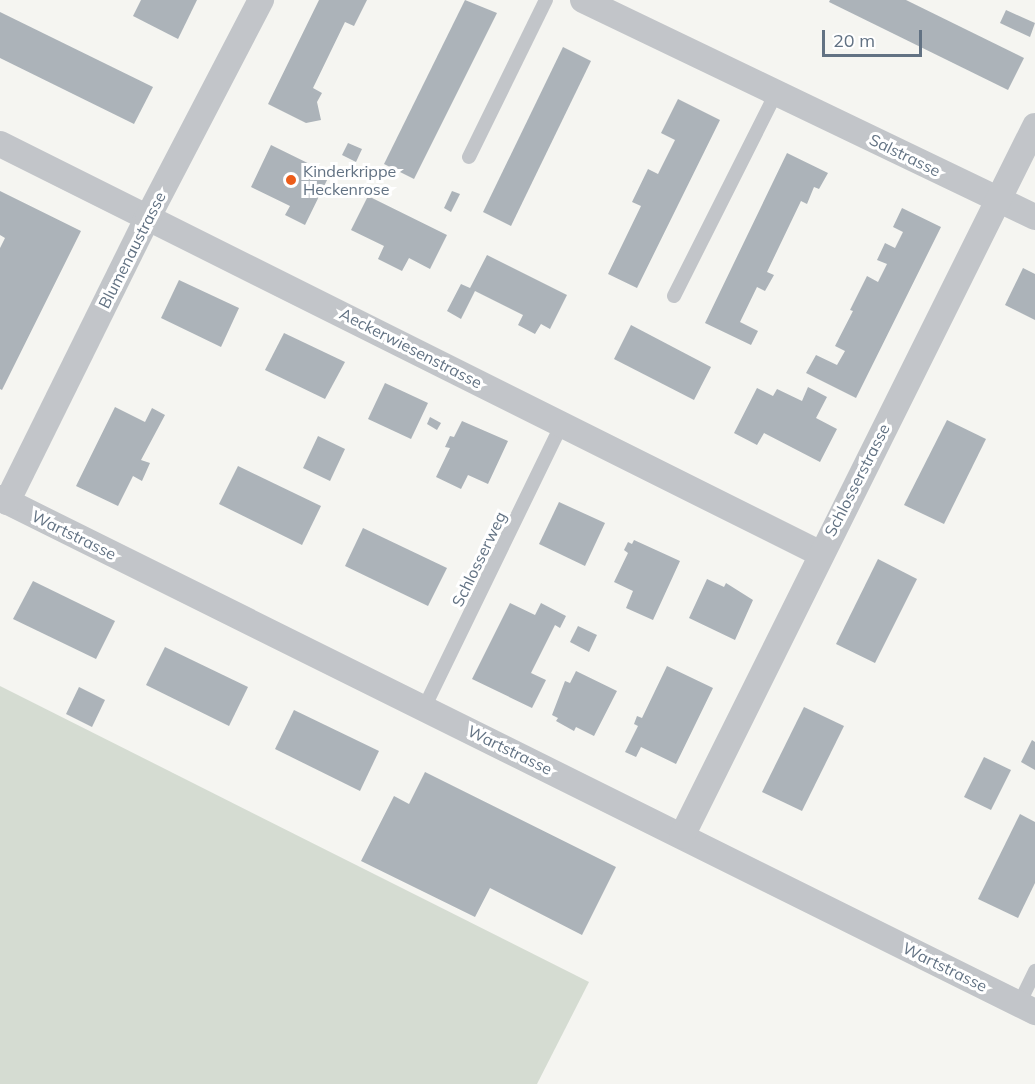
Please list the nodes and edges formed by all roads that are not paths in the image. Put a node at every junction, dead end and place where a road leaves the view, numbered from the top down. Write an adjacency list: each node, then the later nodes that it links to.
1 (261, 0): 9 (street, Blumenaustrasse)
2 (546, 0): 7 (lane)
3 (583, 0): 4 (street, Salstrasse)
4 (776, 93): 8 (street, Salstrasse); 11 (lane)
5 (1035, 126): 8 (street, Schlosserstrasse)
6 (0, 144): 9 (street, Aeckerwiesenstrasse)
7 (469, 157)
8 (998, 200): 10 (street, Salstrasse); 14 (street, Schlosserstrasse)
9 (148, 217): 12 (street, Aeckerwiesenstrasse); 13 (street, Blumenaustrasse)
10 (1035, 217)
11 (674, 296)
12 (562, 424): 14 (street, Aeckerwiesenstrasse); 15 (lane, Schlosserweg)
13 (4, 500): 15 (street, Wartstrasse)
14 (820, 554): 16 (street, Schlosserstrasse)
15 (424, 708): 16 (street, Wartstrasse)
16 (682, 836): 18 (street, Wartstrasse)
17 (1035, 971): 18 (lane, Wartstrasse)
18 (1027, 1008)

